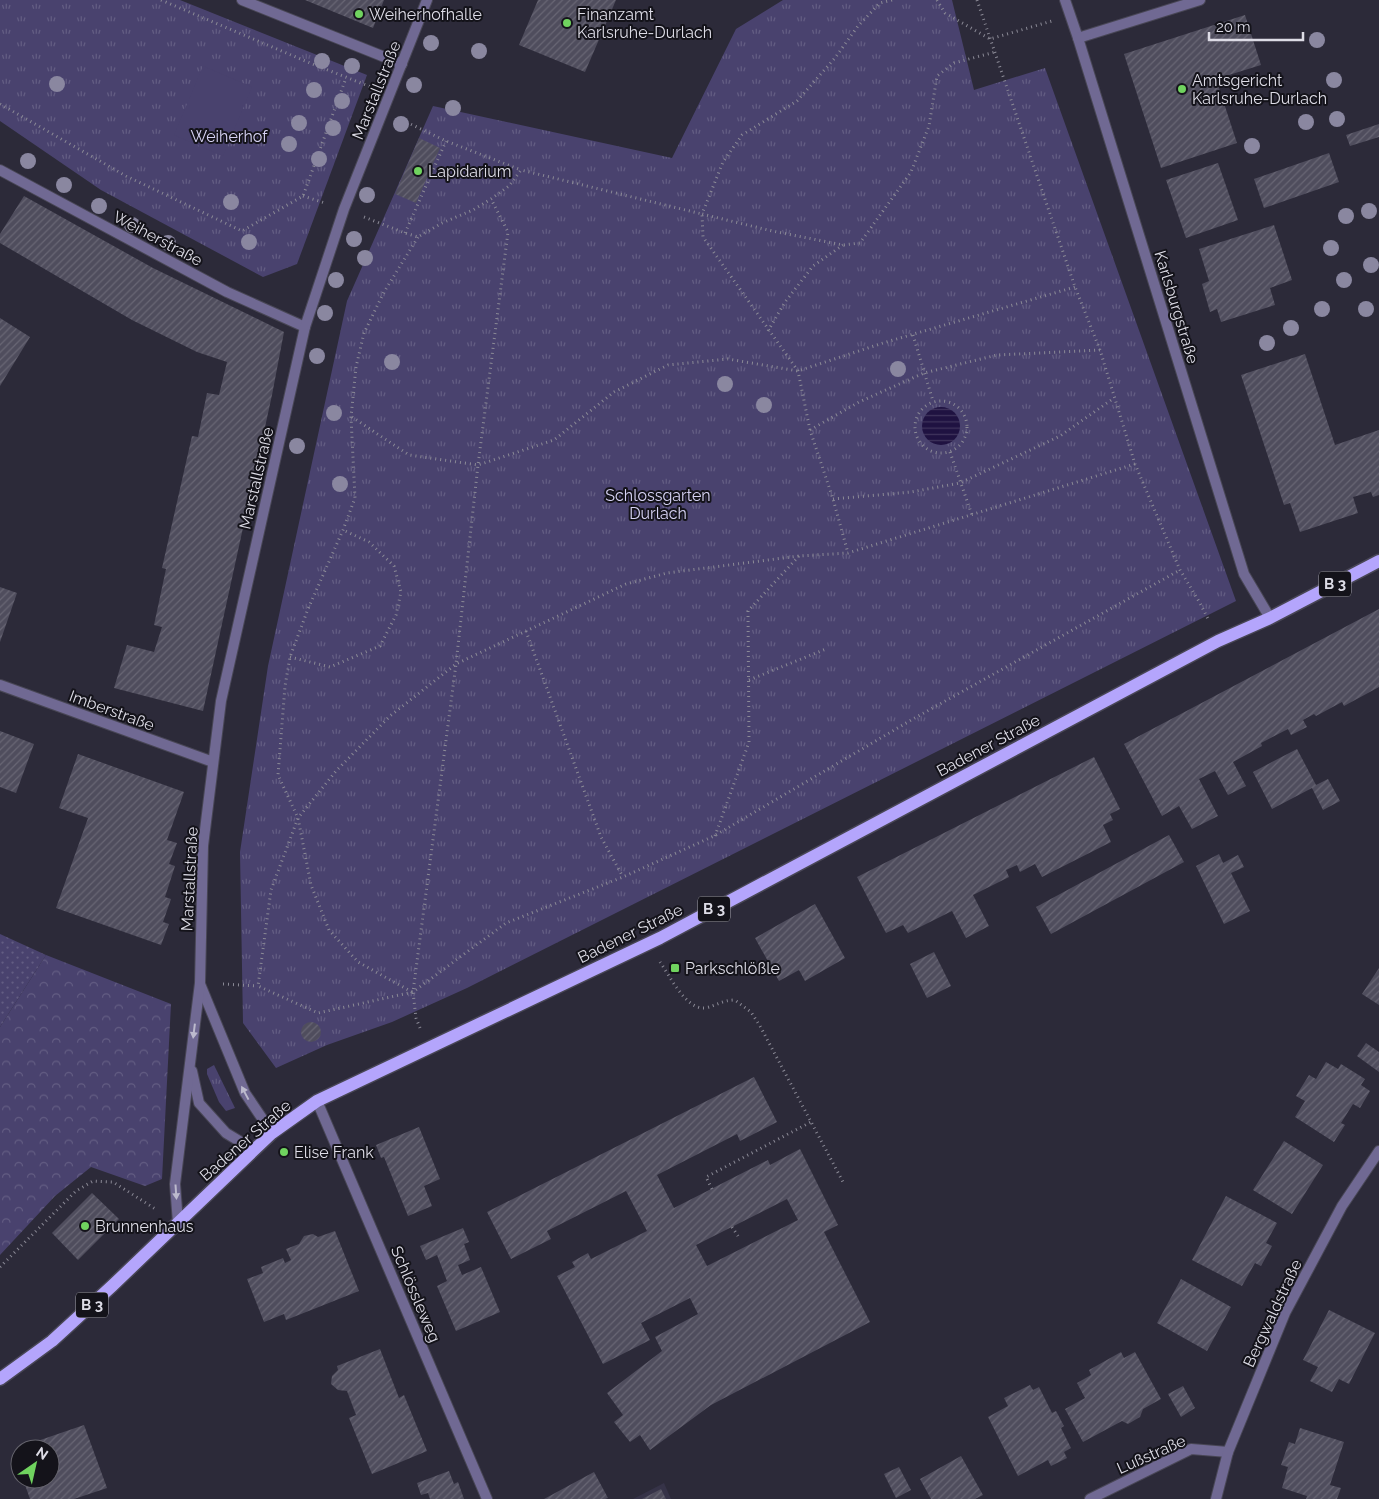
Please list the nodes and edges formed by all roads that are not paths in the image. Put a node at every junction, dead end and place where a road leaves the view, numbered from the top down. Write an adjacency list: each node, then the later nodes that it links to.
1 (242, 0): 6 (street)
2 (428, 0): 6 (street, Marstallstraße)
3 (1065, 0): 5 (street, Karlsburgstraße)
4 (1200, 0): 5 (street)
5 (1078, 38): 10 (street, Karlsburgstraße)
6 (402, 64): 8 (street, Marstallstraße)
7 (1, 173): 8 (street, Weiherstraße)
8 (305, 328): 12 (street, Marstallstraße)
9 (1379, 561): 10 (main road, Badener Straße / B 3)
10 (1270, 618): 15 (main road, Badener Straße / B 3)
11 (0, 686): 12 (street, Imberstraße)
12 (213, 762): 13 (street, Marstallstraße)
13 (200, 983): 14 (street, Marstallstraße, one-way to 14); 16 (street, Marstallstraße, one-way to 13)
14 (190, 1063): 17 (street, Marstallstraße); 19 (street, Marstallstraße, one-way to 19)
15 (317, 1101): 16 (main road, Badener Straße / B 3); 22 (street, Schlössleweg)
16 (272, 1133): 17 (main road, Badener Straße / B 3)
17 (254, 1150): 19 (main road, Badener Straße / B 3)
18 (1379, 1150): 21 (street, Bergwaldstraße)
19 (178, 1223): 20 (main road, Badener Straße / B 3)
20 (0, 1379)
21 (1228, 1452): 23 (street, Lußstraße); 24 (street, Bergwaldstraße)
22 (487, 1499)
23 (1090, 1499)
24 (1216, 1499)

